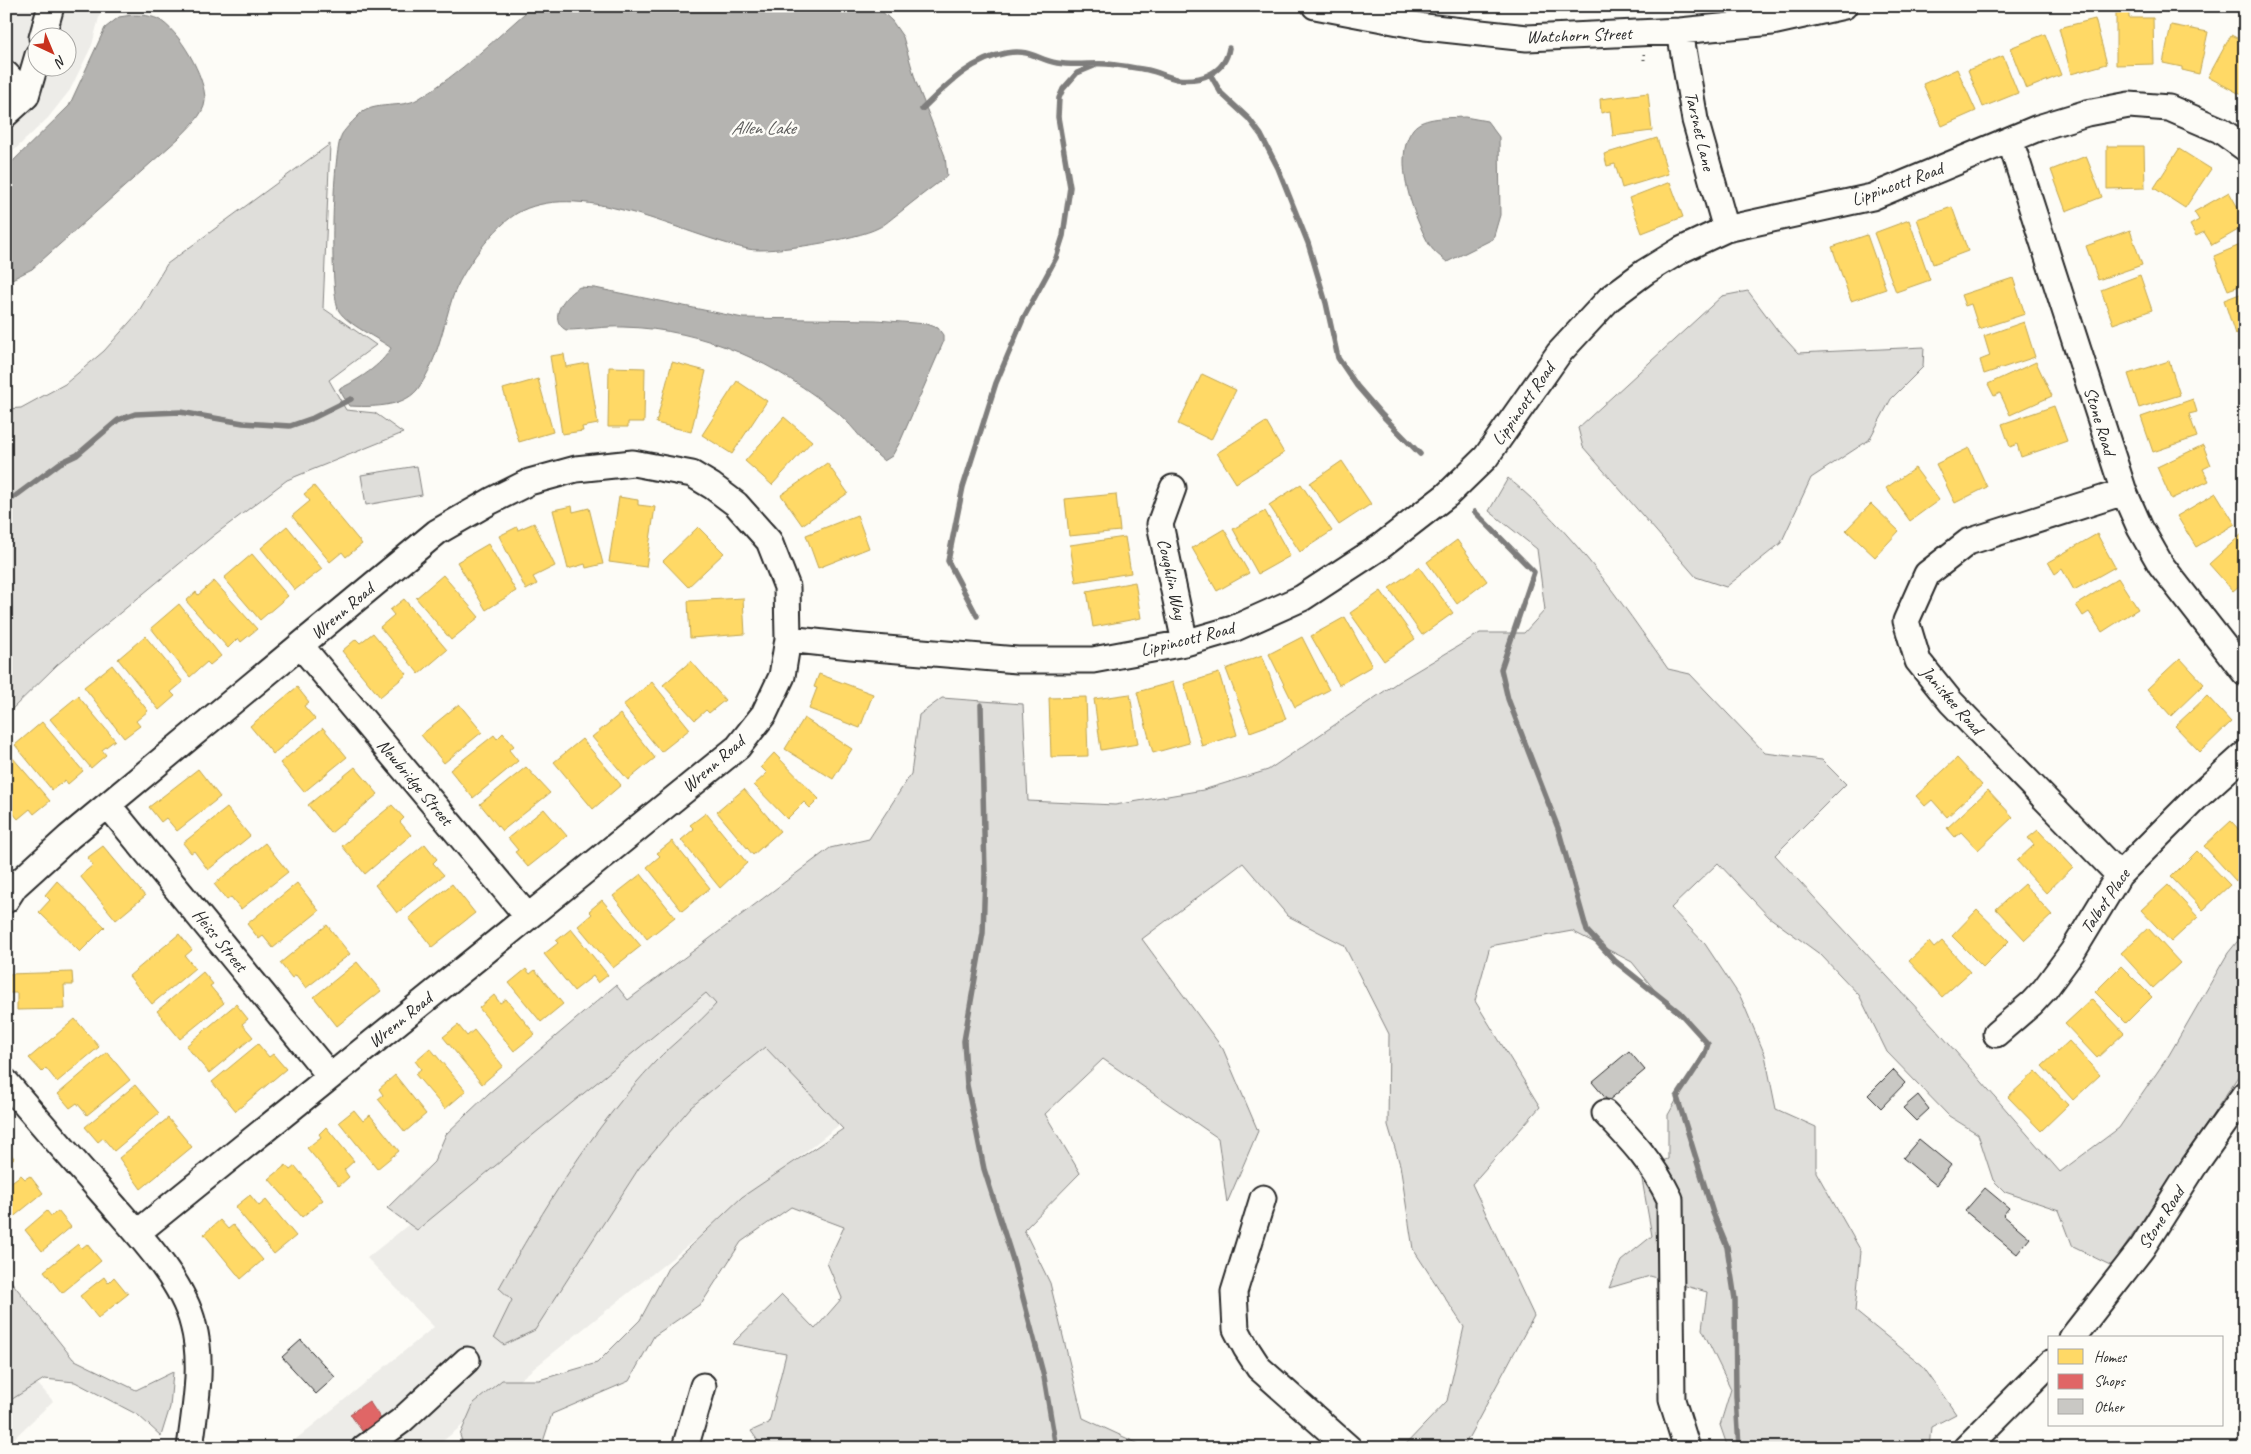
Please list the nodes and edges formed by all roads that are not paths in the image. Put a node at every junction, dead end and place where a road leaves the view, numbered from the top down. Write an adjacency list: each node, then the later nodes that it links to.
1 (51, 6): 4 (street)
2 (1315, 6): 5 (street, Watchorn Street)
3 (1844, 6): 5 (street, Watchorn Street)
4 (45, 28)
5 (1680, 31): 12 (street, Tarsnet Lane)
6 (6, 74): 8 (street)
7 (31, 78): 8 (street)
8 (26, 96): 9 (street)
9 (6, 114)
10 (2010, 140): 11 (street, Lippincott Road); 12 (street, Lippincott Road); 14 (street, Stone Road)
11 (2245, 148)
12 (1726, 229): 16 (street, Lippincott Road)
13 (1173, 488): 16 (street, Coughlin Way)
14 (2124, 492): 18 (street, Stone Road); 21 (street, Janiskee Road)
15 (788, 638): 16 (street, Lippincott Road); 17 (street, Wrenn Road); 23 (street, Wrenn Road)
16 (1185, 643)
17 (301, 646): 20 (street, Wrenn Road); 23 (street, Newbridge Street)
18 (2245, 674)
19 (2245, 754): 21 (street, Talbot Place)
20 (108, 805): 22 (street, Wrenn Road); 25 (street, Heiss Street)
21 (2119, 875): 24 (street, Talbot Place)
22 (6, 900)
23 (528, 918): 25 (street, Wrenn Road)
24 (1996, 1034)
25 (330, 1076): 30 (street, Wrenn Road)
26 (6, 1082): 30 (street)
27 (2245, 1094): 31 (street, Stone Road)
28 (1604, 1113): 39 (street)
29 (1263, 1198): 38 (street)
30 (137, 1233): 36 (street)
31 (2074, 1336)
32 (467, 1360): 35 (street)
33 (2048, 1365): 40 (street)
34 (703, 1386): 37 (street)
35 (379, 1444)
36 (190, 1448)
37 (685, 1448)
38 (1349, 1448)
39 (1686, 1448)
40 (1966, 1448)

